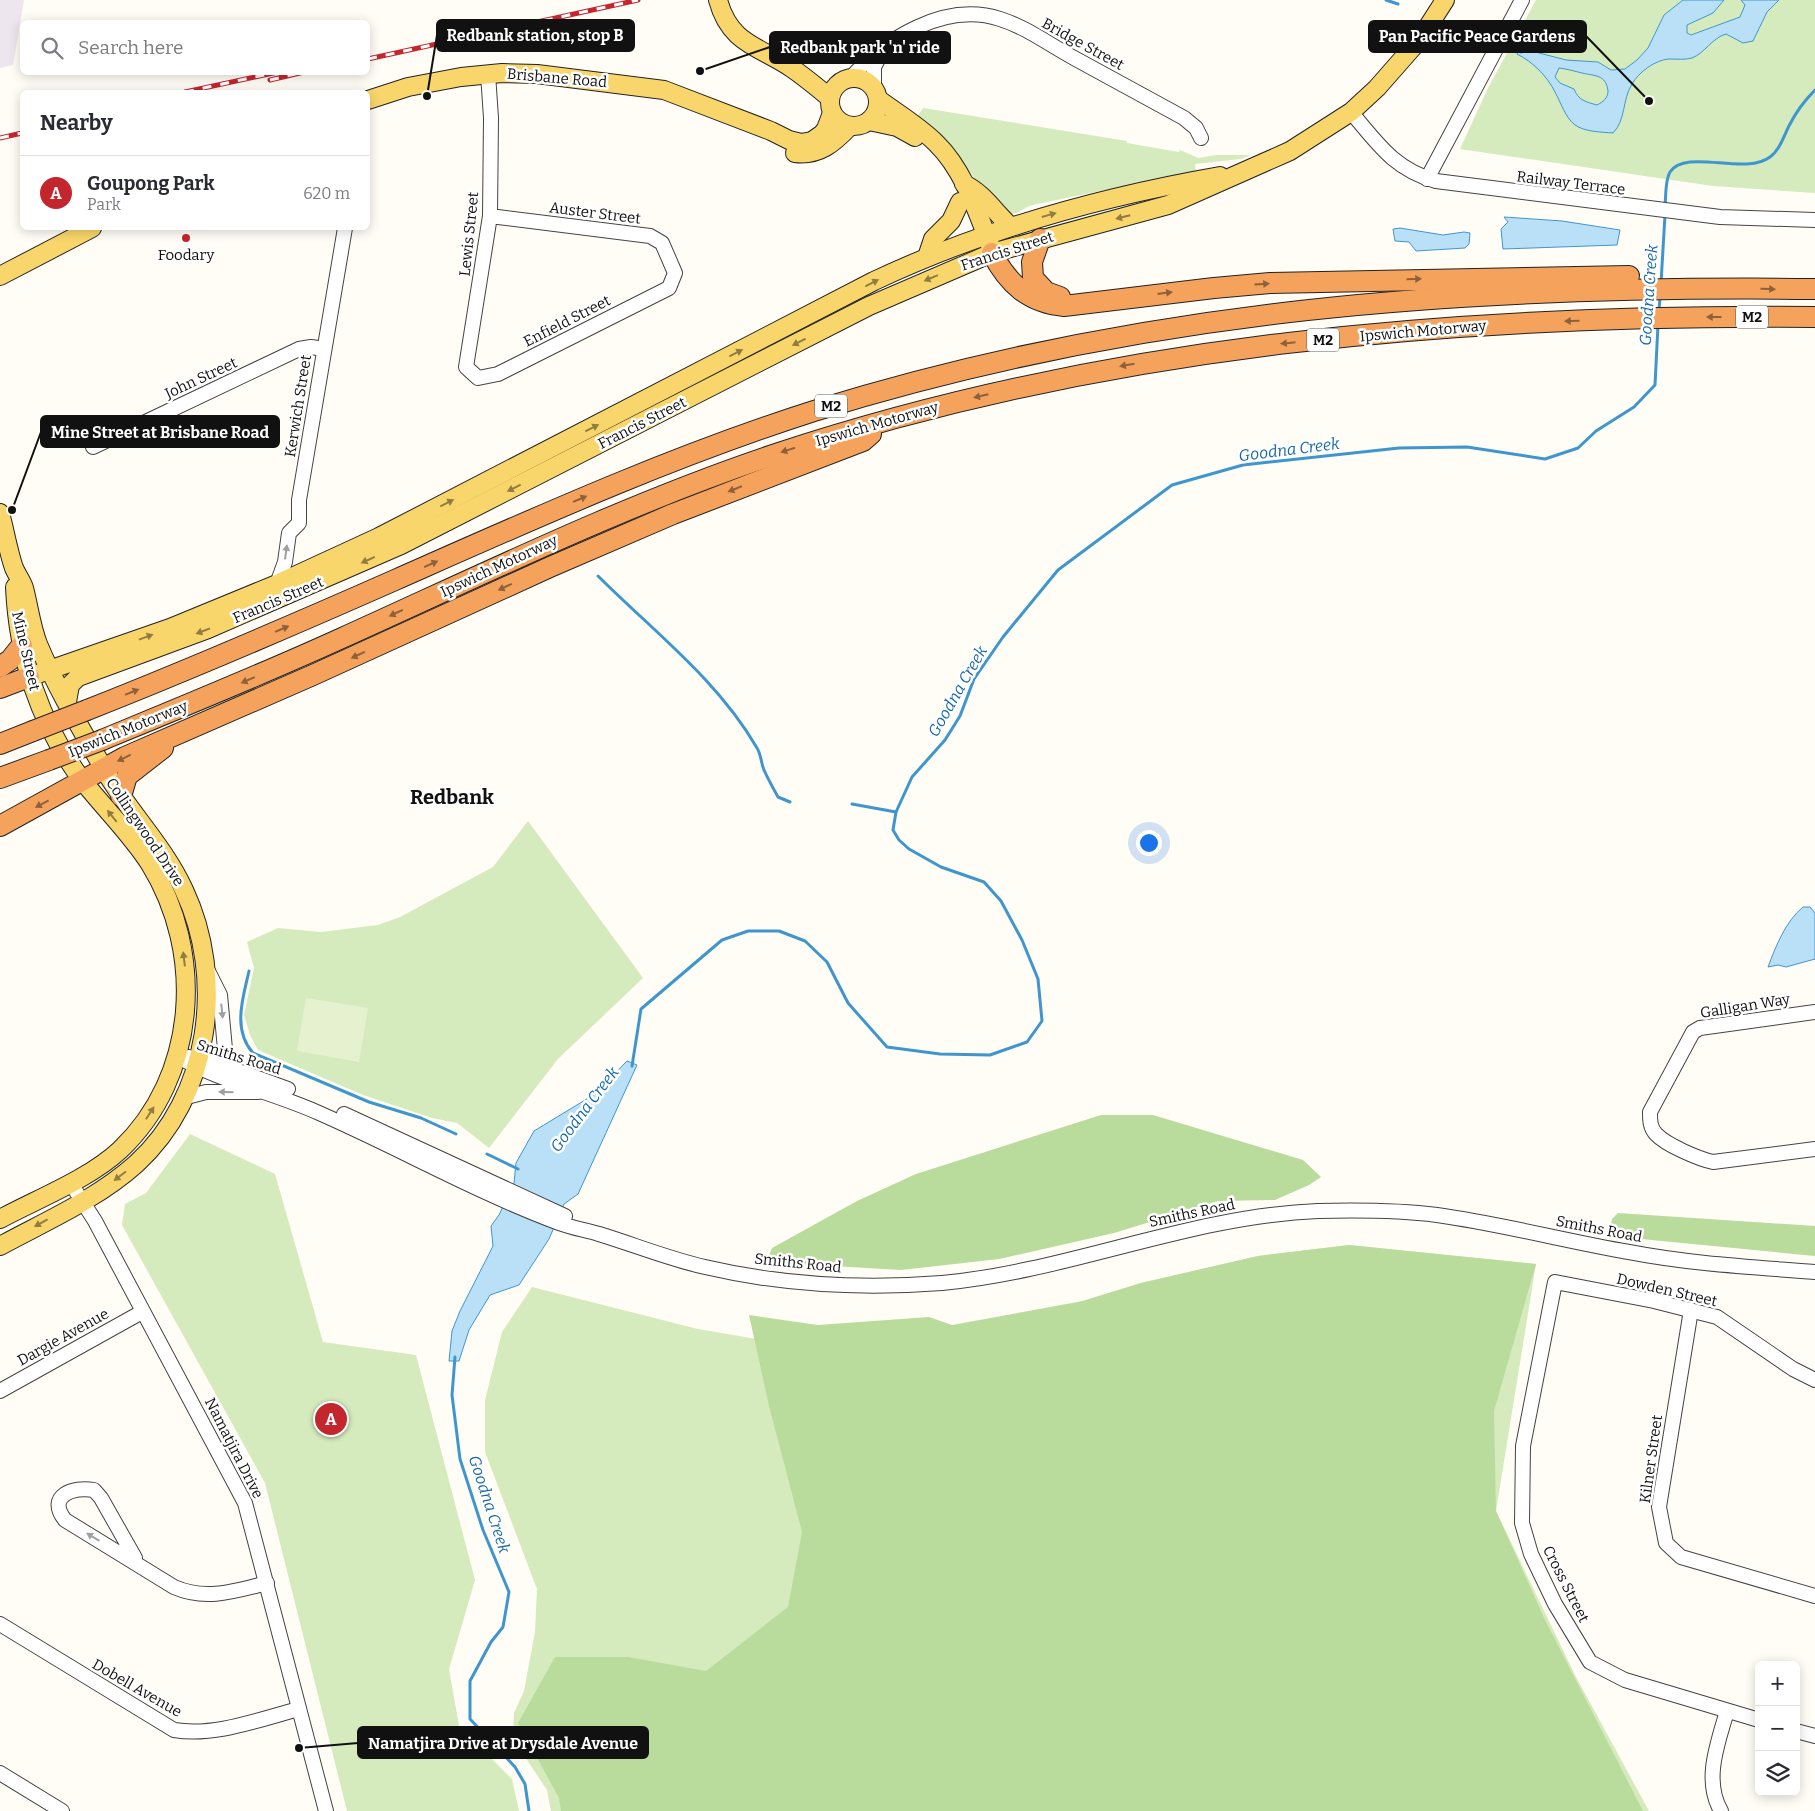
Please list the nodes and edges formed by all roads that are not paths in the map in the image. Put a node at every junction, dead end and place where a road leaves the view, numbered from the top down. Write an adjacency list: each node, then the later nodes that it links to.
1 (1445, 0): 11 (main road, Francis Street)
2 (1522, 0): 17 (street)
3 (718, 1): 5 (main road)
4 (883, 50): 7 (street, Bridge Street); 8 (street); 15 (street, Bridge Street)
5 (793, 69): 7 (main road); 10 (main road)
6 (488, 74): 9 (main road, Brisbane Road); 12 (main road, Brisbane Road); 20 (street, Lewis Street)
7 (846, 80): 8 (main road); 10 (main road)
8 (876, 94): 13 (main road); 18 (main road)
9 (370, 99)
10 (831, 105): 12 (main road, Brisbane Road); 14 (main road)
11 (1351, 112): 16 (main road, Francis Street); 17 (street, Railway Terrace)
12 (744, 121): 14 (main road, Brisbane Road)
13 (869, 121): 14 (main road); 19 (main road)
14 (850, 126)
15 (1202, 138)
16 (1237, 173): 22 (main road, Francis Street, one-way to 16); 26 (main road, Francis Street, one-way to 26)
17 (1427, 179): 21 (street, Railway Terrace)
18 (963, 184): 22 (main road); 25 (main road)
19 (960, 202): 25 (main road); 29 (main road)
20 (490, 216): 31 (street, Auster Street); 38 (street, Lewis Street)
21 (1815, 220)
22 (1010, 226): 25 (main road, Francis Street)
23 (88, 230): 27 (main road)
24 (345, 230): 37 (street, Kerwich Street)
25 (981, 236): 28 (main road); 29 (main road, Francis Street)
26 (1040, 238): 28 (main road, Francis Street); 35 (highway)
27 (52, 247): 30 (main road); 32 (main road)
28 (992, 253): 35 (highway); 49 (main road, Francis Street, one-way to 49)
29 (927, 257): 43 (main road, Francis Street, one-way to 29)
30 (0, 267)
31 (675, 273): 38 (street, Enfield Street)
32 (0, 276)
33 (1625, 282): 34 (highway, Ipswich Motorway / M2, one-way to 34); 35 (highway, one-way to 33); 51 (highway, Ipswich Motorway / M2, one-way to 33, bridge)
34 (1815, 289)
35 (1117, 299)
36 (1815, 317): 39 (highway, Ipswich Motorway / M2, one-way to 39)
37 (324, 349): 40 (street, John Street); 43 (street, Kerwich Street, one-way to 37)
38 (466, 366)
39 (885, 421): 50 (highway, one-way to 50); 53 (highway, Ipswich Motorway / M2, one-way to 53, bridge)
40 (93, 448)
41 (0, 513): 42 (main road, Mine Street)
42 (14, 569): 44 (main road, Mine Street); 46 (main road, Mine Street)
43 (277, 584): 46 (main road, Francis Street, one-way to 43)
44 (22, 645): 45 (highway); 47 (main road, Mine Street)
45 (0, 667)
46 (50, 670): 47 (main road, Francis Street); 49 (main road, Mine Street)
47 (29, 677): 48 (highway); 54 (main road, Mine Street)
48 (0, 688)
49 (67, 702): 52 (main road, Mine Street)
50 (176, 734): 52 (highway, one-way to 52); 55 (highway)
51 (0, 744)
52 (104, 769): 54 (highway); 55 (main road, Collingwood Drive)
53 (0, 778)
54 (83, 781): 56 (highway, one-way to 56); 59 (main road, Collingwood Drive, one-way to 54)
55 (121, 796): 57 (main road, Collingwood Drive)
56 (0, 826)
57 (206, 966): 60 (main road, Collingwood Drive); 61 (street, one-way to 61)
58 (1815, 1012): 64 (street, Galligan Way)
59 (177, 1056): 60 (street, Smiths Road); 65 (main road, Collingwood Drive, one-way to 59)
60 (197, 1063): 61 (street, Smiths Road); 62 (street, Smiths Road); 63 (main road, Collingwood Drive)
61 (233, 1069): 66 (street, Smiths Road)
62 (269, 1092): 63 (street, one-way to 63); 66 (street, Smiths Road)
63 (184, 1098): 67 (main road, Collingwood Drive, one-way to 67)
64 (1815, 1149)
65 (70, 1182): 67 (street, Namatjira Drive); 68 (main road, Collingwood Drive)
66 (499, 1191): 70 (street, Smiths Road)
67 (83, 1201): 69 (main road, Collingwood Drive, one-way to 69); 73 (street, Namatjira Drive)
68 (0, 1219)
69 (0, 1246)
70 (1815, 1270)
71 (1554, 1282): 72 (street, Dowden Street); 81 (street, Cross Street)
72 (1691, 1310): 74 (street, Dowden Street); 78 (street, Kilner Street)
73 (142, 1312): 75 (street, Dargie Avenue); 77 (street, Namatjira Drive)
74 (1815, 1380)
75 (0, 1390)
76 (135, 1562): 76 (street, one-way to 76); 77 (street)
77 (267, 1583): 80 (street, Namatjira Drive)
78 (1815, 1596)
79 (0, 1624): 80 (street, Dobell Avenue)
80 (299, 1709): 87 (street, Namatjira Drive)
81 (1727, 1711): 82 (street, Cross Street); 88 (street)
82 (1755, 1719)
83 (1800, 1732): 84 (street)
84 (1815, 1736)
85 (0, 1773): 86 (street)
86 (62, 1811)
87 (326, 1811)
88 (1722, 1811)

